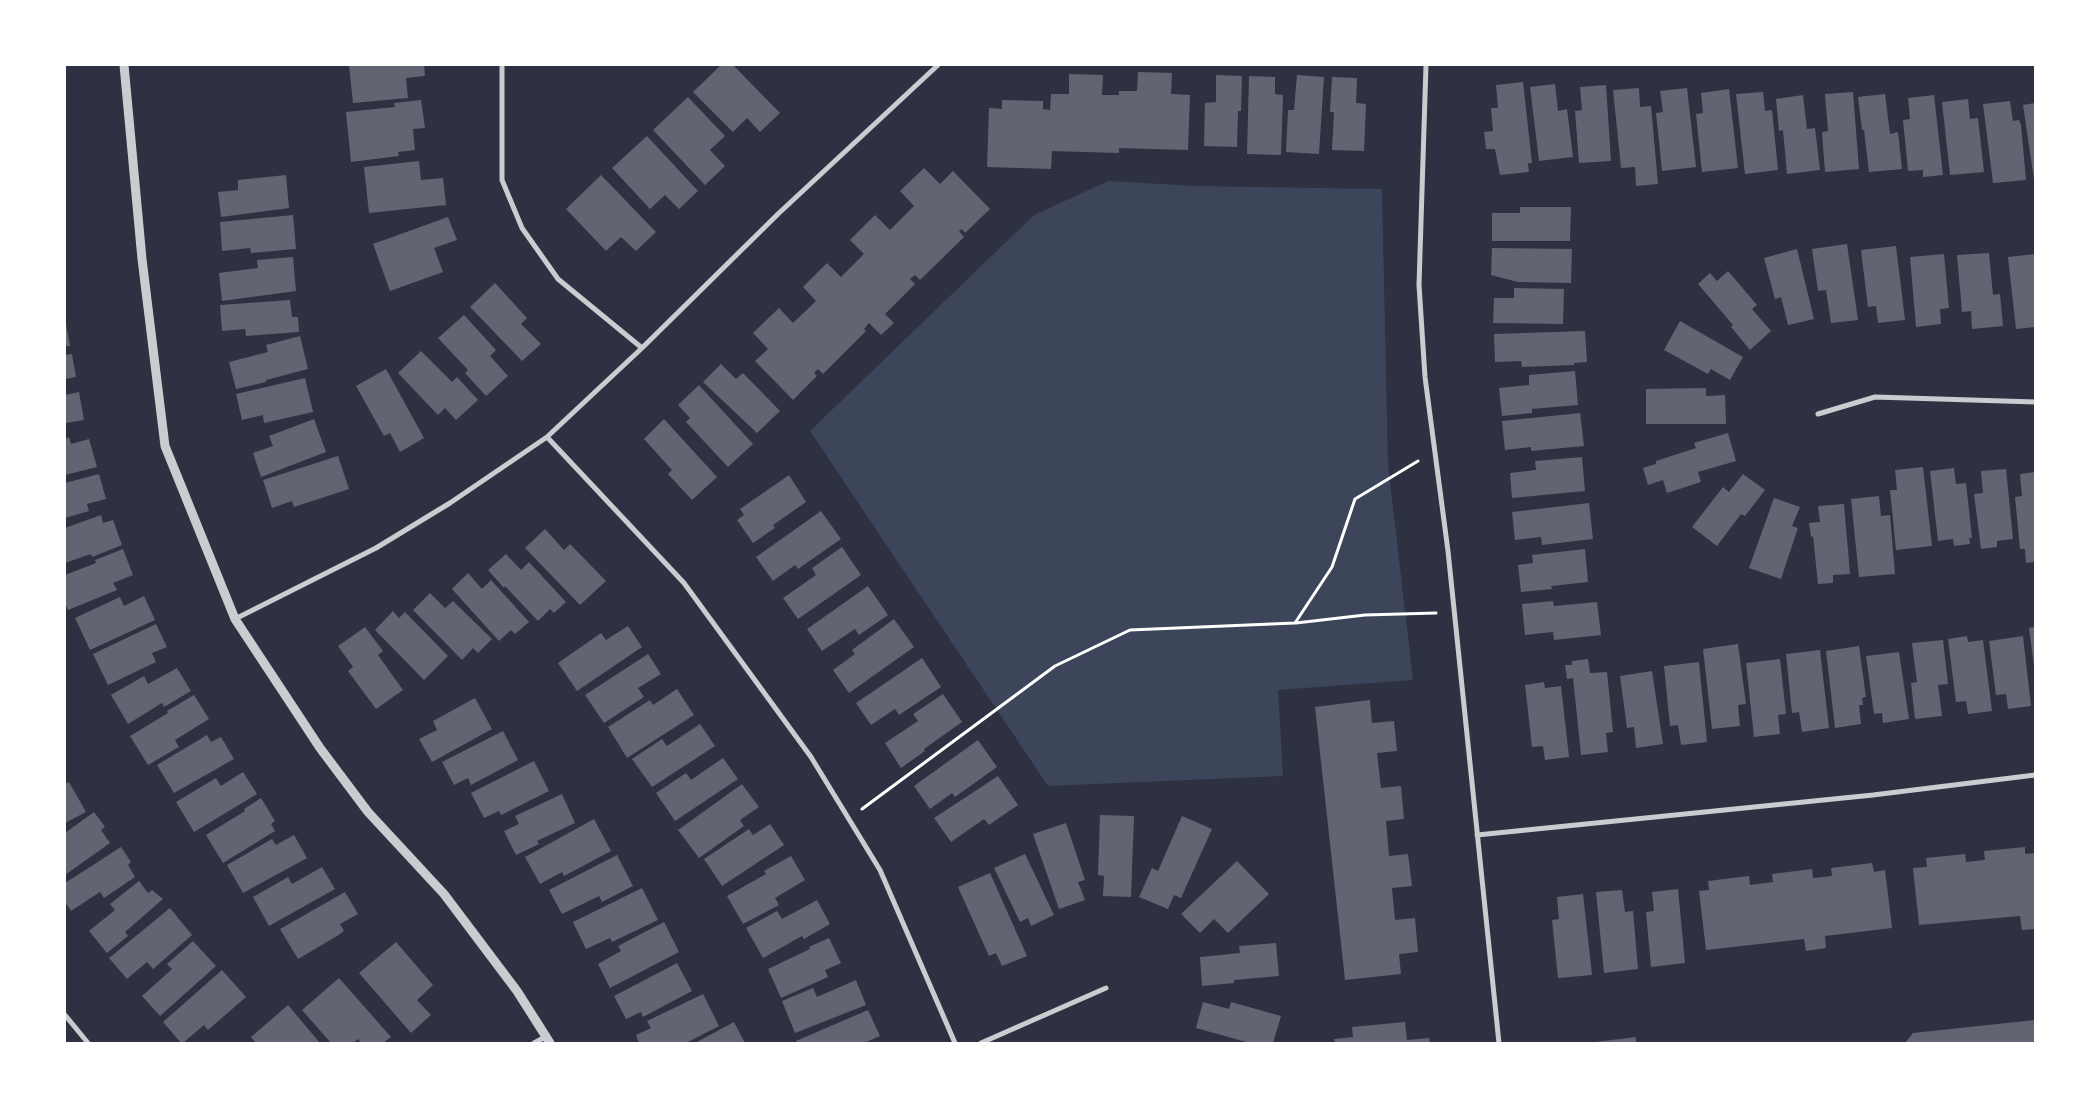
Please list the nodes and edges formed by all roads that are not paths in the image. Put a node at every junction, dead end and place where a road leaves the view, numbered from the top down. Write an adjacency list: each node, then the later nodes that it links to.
1 (124, 65): 9 (street)
2 (502, 65): 5 (street)
3 (938, 65): 5 (street)
4 (1426, 65): 11 (street)
5 (642, 348): 8 (street)
6 (2035, 402): 7 (street)
7 (1818, 414)
8 (547, 437): 9 (street); 17 (street)
9 (235, 619): 14 (street)
10 (2035, 775): 11 (street)
11 (1477, 835): 19 (street)
12 (1106, 988): 18 (street)
13 (65, 1015): 15 (street)
14 (549, 1039): 16 (street)
15 (88, 1043)
16 (534, 1043)
17 (955, 1043)
18 (981, 1043)
19 (1499, 1043)

